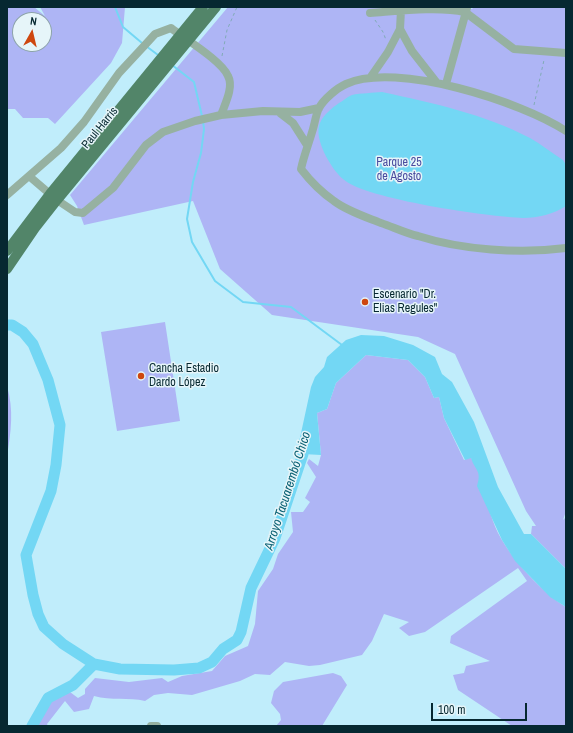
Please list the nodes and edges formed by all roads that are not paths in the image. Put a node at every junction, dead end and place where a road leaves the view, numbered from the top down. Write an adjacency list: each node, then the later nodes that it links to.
1 (203, 7): 6 (main road, Paul Harris)
2 (216, 7): 6 (main road, Paul Harris)
3 (466, 9): 4 (street); 8 (street); 11 (street)
4 (401, 10): 5 (street); 7 (street)
5 (370, 13)
6 (192, 27): 19 (main road, Paul Harris)
7 (400, 30): 9 (street); 10 (street)
8 (566, 53)
9 (370, 78): 10 (street); 12 (street)
10 (437, 83): 11 (street)
11 (446, 84): 15 (street)
12 (319, 108): 13 (street); 16 (street)
13 (280, 113): 14 (street); 16 (street)
14 (221, 115): 17 (street); 19 (street)
15 (566, 131)
16 (307, 145): 20 (street)
17 (29, 176): 18 (street); 19 (street)
18 (7, 195)
19 (54, 197): 21 (main road, Paul Harris)
20 (566, 248)
21 (11, 251): 22 (main road, Paul Harris)
22 (7, 269)
23 (151, 726): 24 (street)
24 (157, 726)

